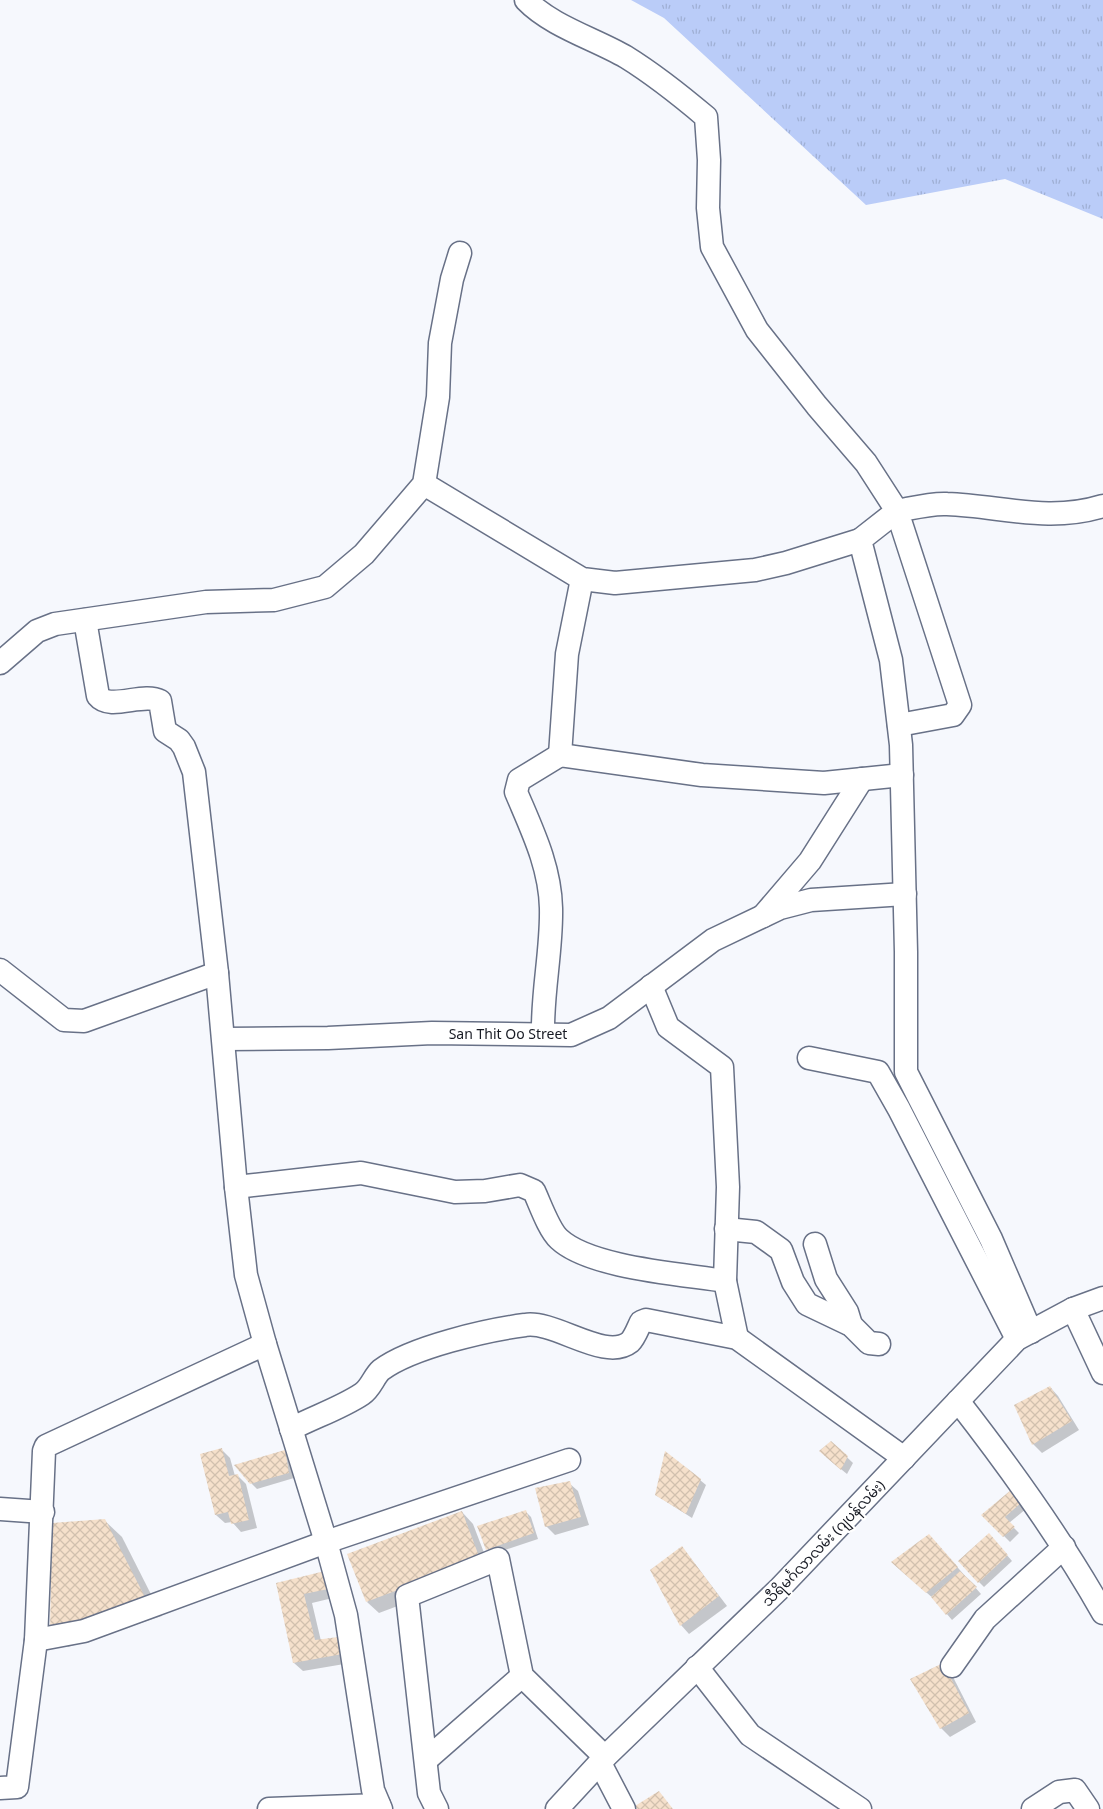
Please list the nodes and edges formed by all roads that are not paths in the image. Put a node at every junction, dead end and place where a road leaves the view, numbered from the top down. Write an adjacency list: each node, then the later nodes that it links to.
1 (526, 0): 5 (street)
2 (460, 253): 3 (street)
3 (424, 484): 7 (street); 8 (street)
4 (1103, 506): 5 (street)
5 (897, 511): 6 (street); 10 (street)
6 (860, 540): 7 (street); 10 (street)
7 (582, 579): 11 (street)
8 (85, 620): 9 (street); 17 (street)
9 (0, 663)
10 (899, 725): 12 (street)
11 (560, 756): 13 (street); 19 (street)
12 (902, 774): 13 (street); 14 (street)
13 (862, 779): 15 (street)
14 (905, 894): 15 (street, San Thit Oo Street); 29 (street)
15 (762, 918): 18 (street, San Thit Oo Street)
16 (0, 970): 17 (street)
17 (218, 973): 20 (street)
18 (651, 986): 19 (street, San Thit Oo Street); 23 (street)
19 (544, 1034): 20 (street, San Thit Oo Street)
20 (224, 1039): 22 (street)
21 (809, 1058): 29 (street)
22 (236, 1187): 25 (street); 31 (street)
23 (726, 1230): 25 (street); 28 (street)
24 (815, 1244): 28 (street)
25 (725, 1281): 30 (street)
26 (1103, 1298): 27 (street, သီရိမင်္ဂလာလမ်း (ဂျပန်လမ်း))
27 (1073, 1309): 29 (street, သီရိမင်္ဂလာလမ်း (ဂျပန်လမ်း)); 33 (street)
28 (851, 1325): 32 (street)
29 (1024, 1336): 35 (street, သီရိမင်္ဂလာလမ်း (ဂျပန်လမ်း))
30 (738, 1338): 36 (street); 37 (street)
31 (265, 1344): 36 (street); 40 (street)
32 (879, 1344)
33 (1097, 1348): 34 (street)
34 (1103, 1373)
35 (958, 1401): 37 (street, သီရိမင်္ဂလာလမ်း (ဂျပန်လမ်း)); 42 (street)
36 (291, 1429): 41 (street)
37 (904, 1458): 46 (street, သီရိမင်္ဂလာလမ်း (ဂျပန်လမ်း))
38 (569, 1460): 41 (street)
39 (0, 1510): 40 (street)
40 (43, 1512): 44 (street)
41 (326, 1542): 44 (street); 51 (street)
42 (1064, 1547): 43 (street); 45 (street)
43 (1103, 1613)
44 (36, 1640): 50 (street)
45 (952, 1666)
46 (697, 1667): 49 (street, သီရိမင်္ဂလာလမ်း (ဂျပန်လမ်း)); 56 (street)
47 (522, 1676): 48 (street); 48 (street); 49 (street)
48 (426, 1760): 53 (street)
49 (602, 1760): 54 (street, သီရိမင်္ဂလာလမ်း (ဂျပန်လမ်း)); 55 (street)
50 (0, 1788)
51 (380, 1807): 52 (street)
52 (269, 1809)
53 (437, 1809)
54 (557, 1809)
55 (624, 1809)
56 (860, 1809)
57 (1033, 1809): 58 (street)
58 (1088, 1809)

